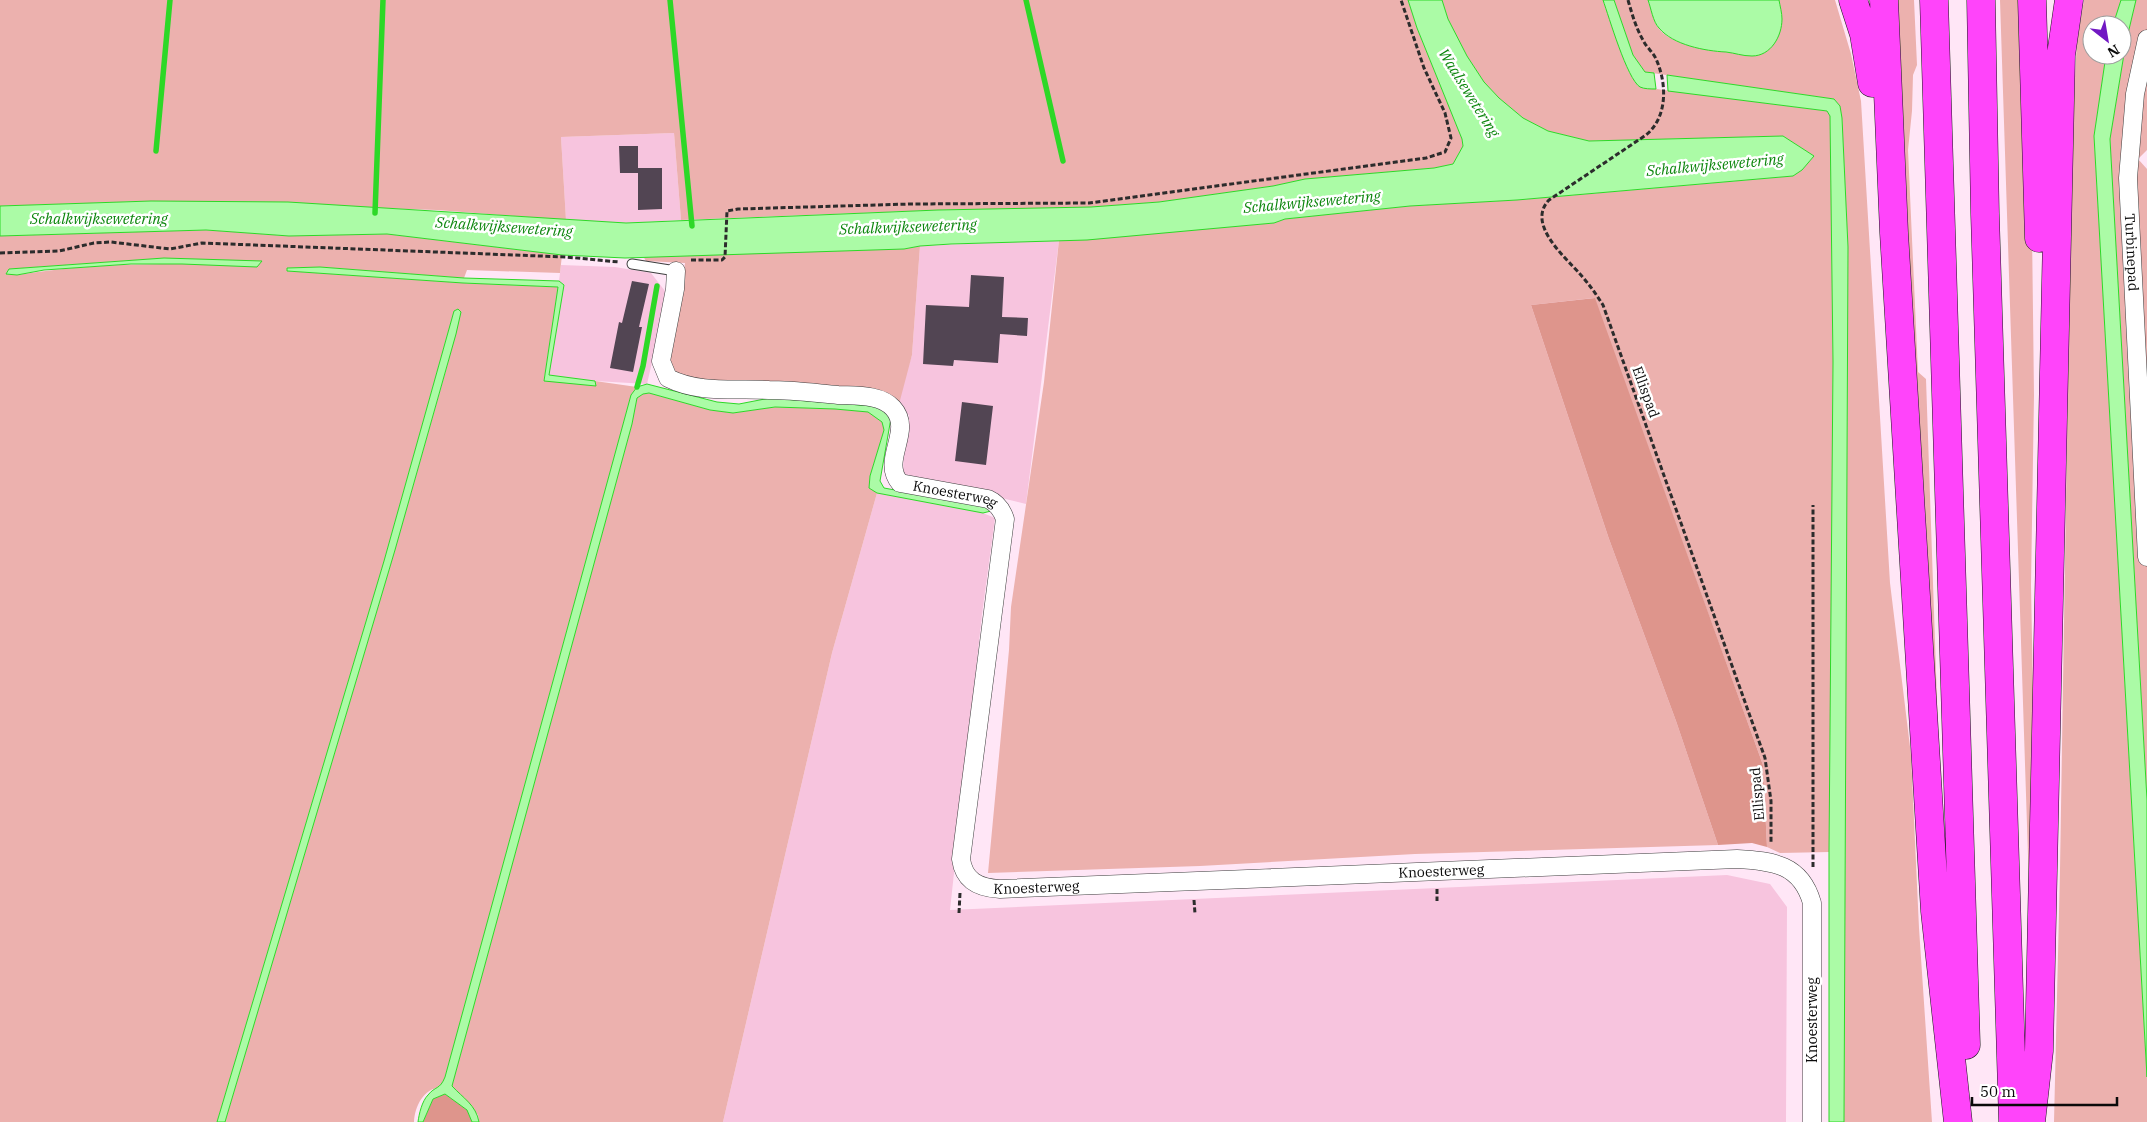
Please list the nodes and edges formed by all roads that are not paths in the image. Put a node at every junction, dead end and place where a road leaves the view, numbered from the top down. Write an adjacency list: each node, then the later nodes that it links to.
1 (1853, 0): 8 (highway)
2 (1884, 0): 8 (highway)
3 (1934, 0): 15 (highway)
4 (1981, 0): 16 (highway)
5 (2032, 0): 11 (highway)
6 (2069, 0): 11 (highway)
7 (2147, 38): 12 (street, Turbinepad)
8 (1894, 233): 14 (highway)
9 (632, 264): 10 (lane)
10 (676, 271): 13 (street, Knoesterweg)
11 (2052, 412): 17 (highway)
12 (2147, 557)
13 (1812, 1122)
14 (1958, 1122)
15 (1968, 1122)
16 (2013, 1122)
17 (2031, 1122)

